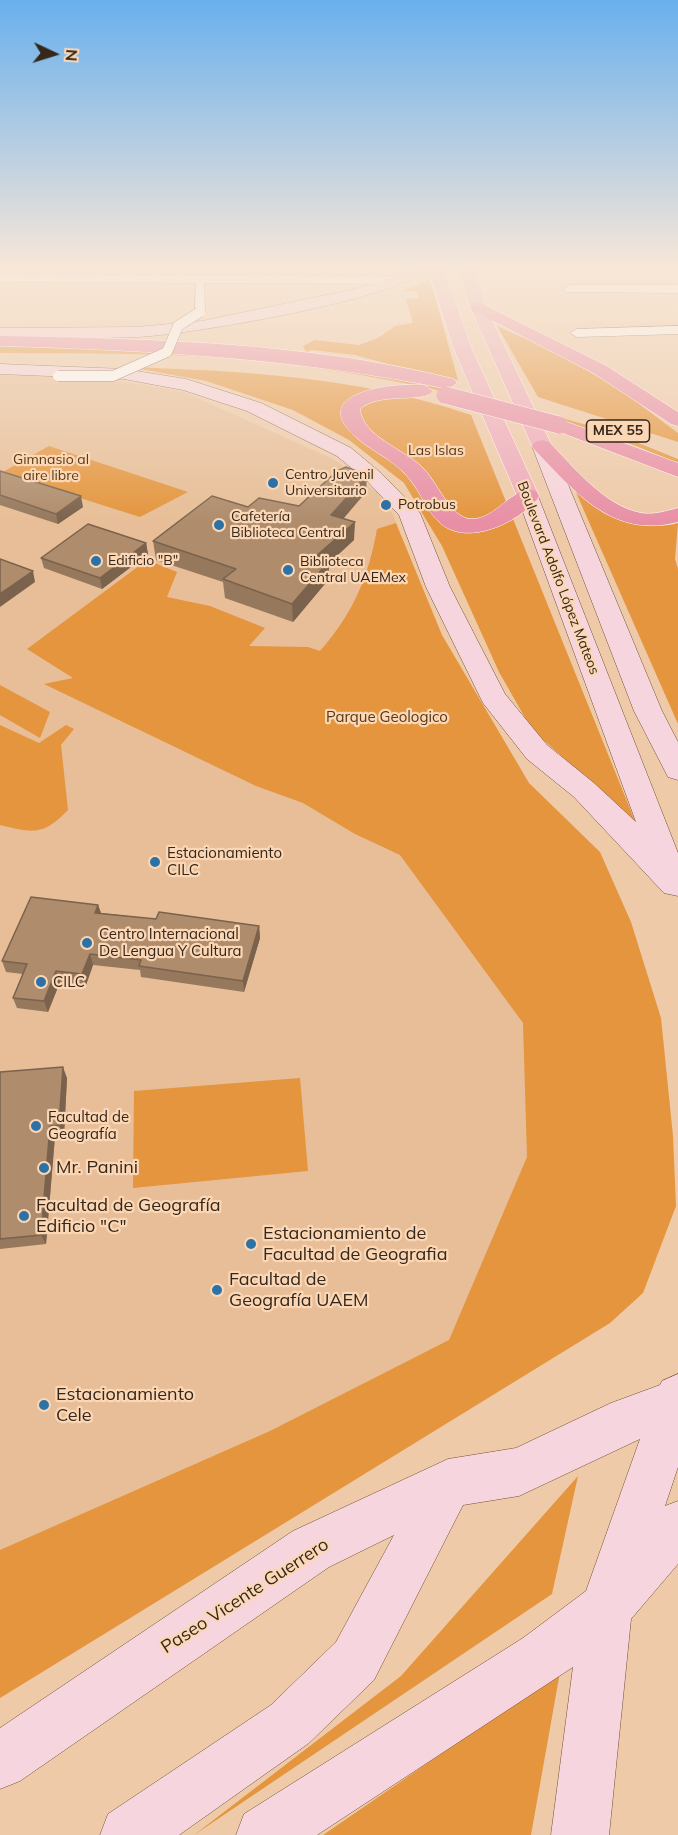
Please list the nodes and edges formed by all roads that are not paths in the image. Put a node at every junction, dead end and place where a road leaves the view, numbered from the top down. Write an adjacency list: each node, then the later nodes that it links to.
1 (167, 352): 8 (street, bridge)
2 (235, 352): 9 (highway, MEX 55)
3 (464, 352): 16 (main road, Boulevard Adolfo López Mateos)
4 (499, 352): 13 (main road)
5 (565, 352): 12 (highway)
6 (0, 356): 10 (highway, MEX 55)
7 (0, 369): 19 (main road)
8 (58, 376)
9 (446, 389): 10 (highway, MEX 55); 11 (highway, MEX 55, bridge)
10 (424, 391): 16 (highway)
11 (559, 418): 14 (highway, MEX 55); 15 (highway, MEX 55)
12 (678, 420)
13 (542, 446): 17 (highway); 18 (main road)
14 (678, 453)
15 (677, 481)
16 (528, 496): 19 (main road, Boulevard Adolfo López Mateos)
17 (678, 515)
18 (678, 770)
19 (676, 888)
20 (677, 1401): 21 (main road, Paseo Vicente Guerrero); 23 (main road)
21 (448, 1483): 24 (main road, Paseo Vicente Guerrero); 25 (main road)
22 (678, 1526): 23 (main road)
23 (606, 1608): 26 (main road); 27 (main road)
24 (0, 1761)
25 (129, 1835)
26 (265, 1835)
27 (580, 1835)

